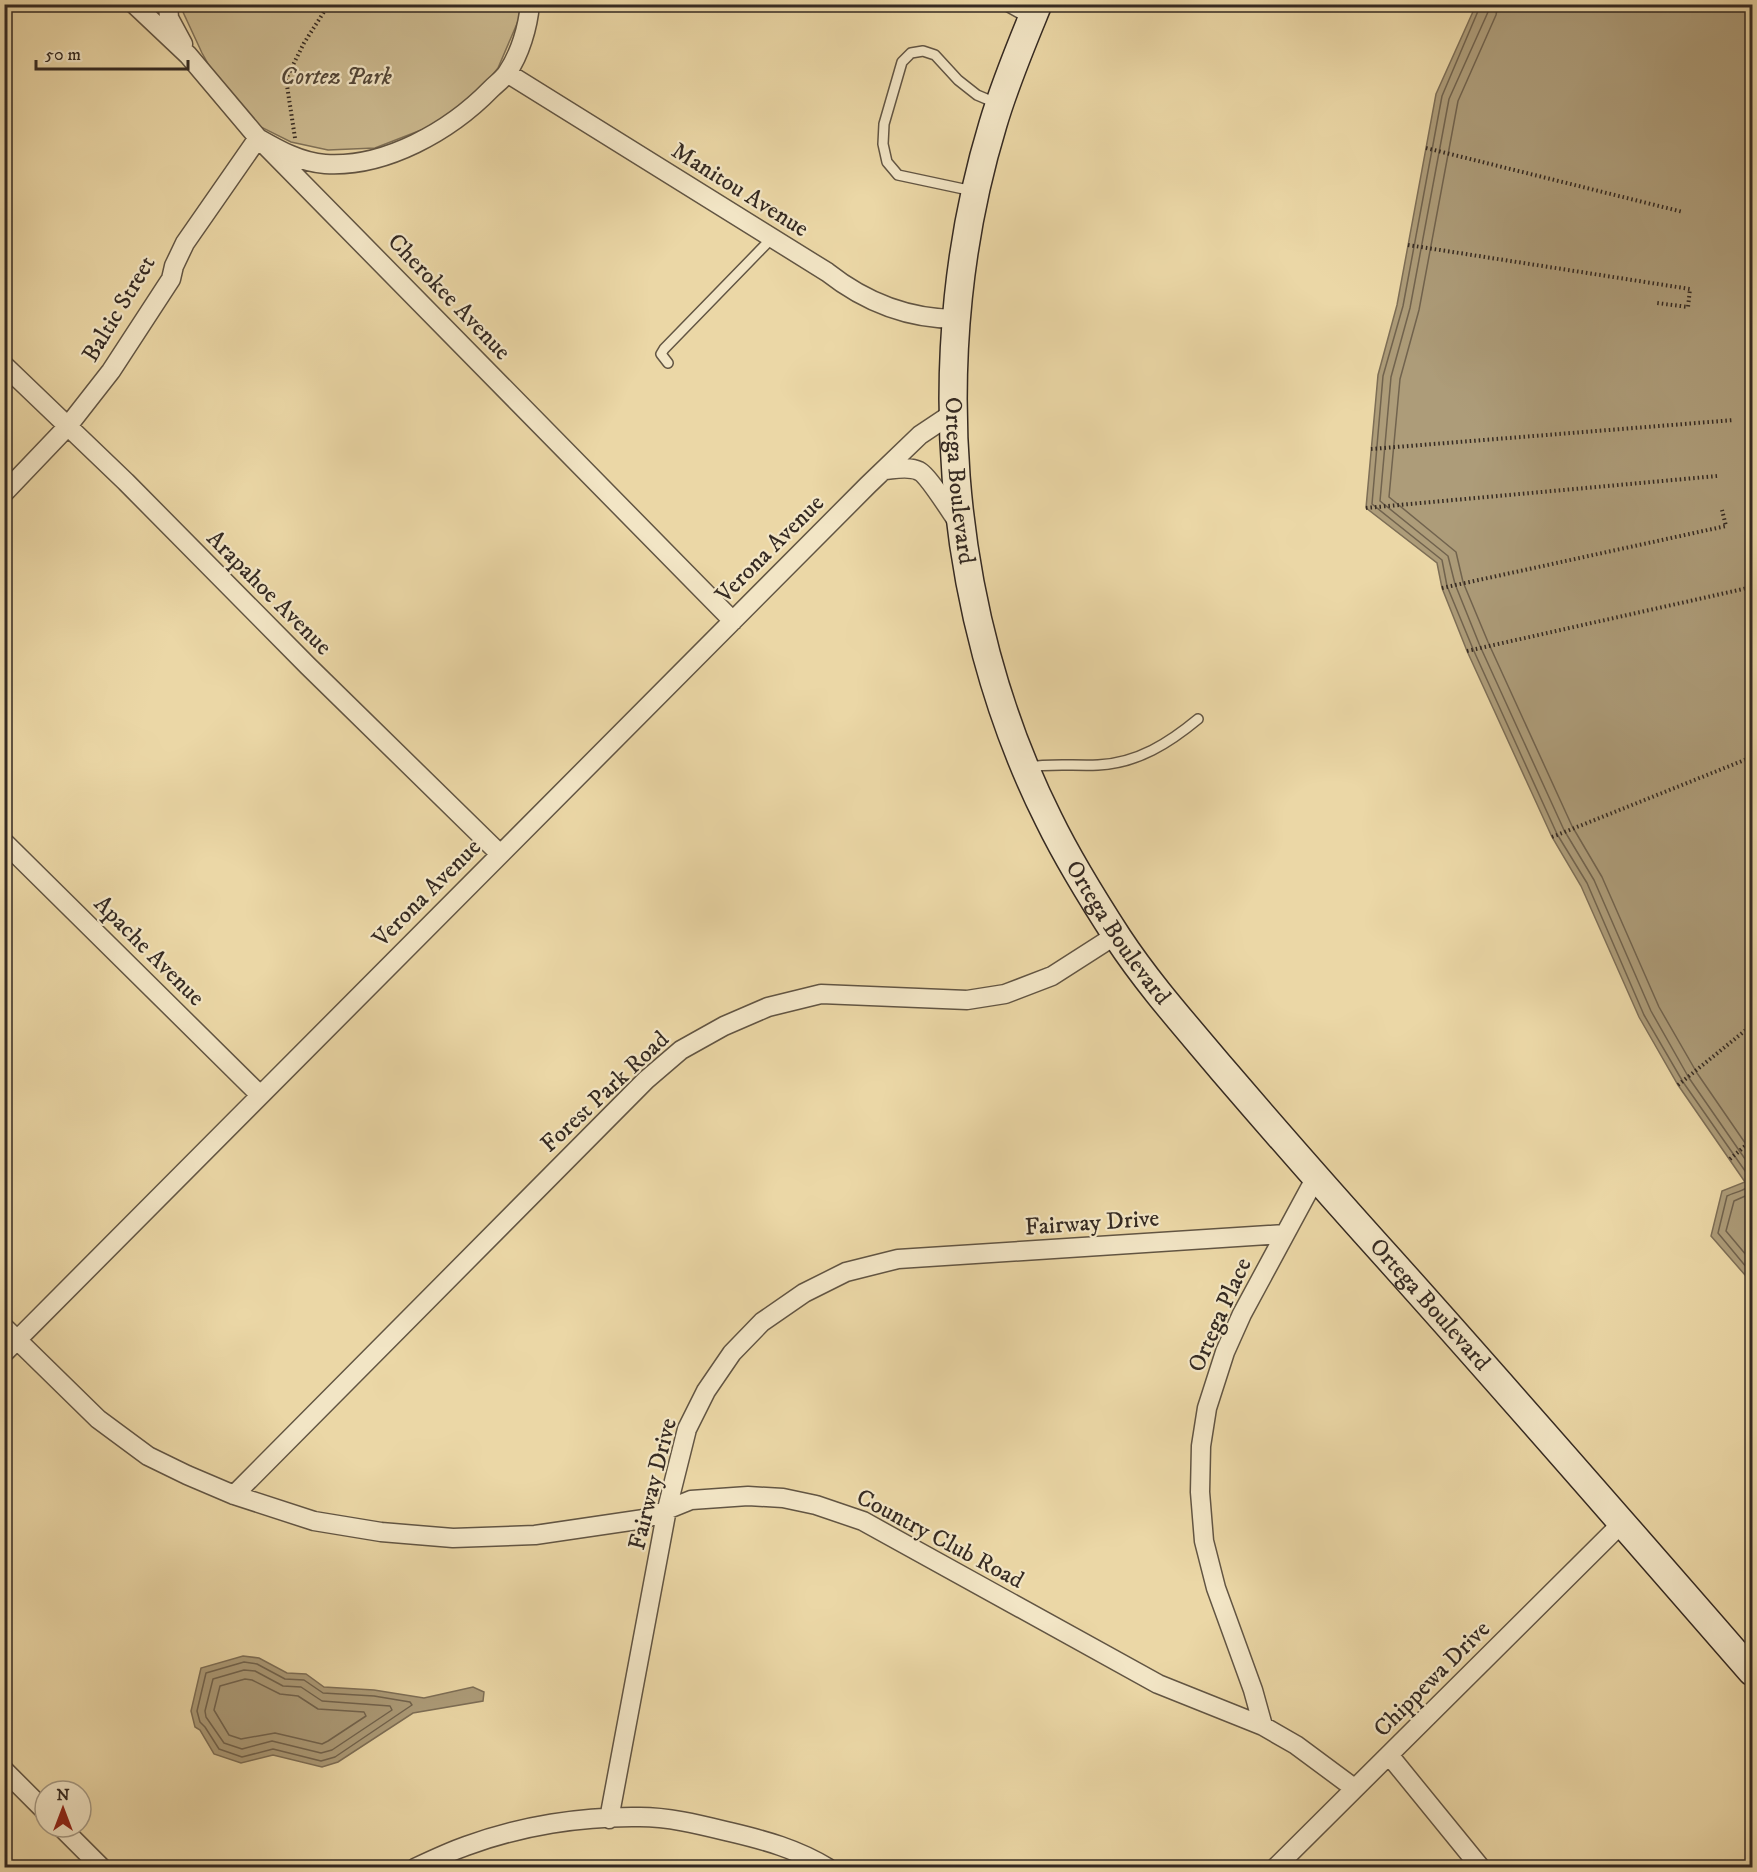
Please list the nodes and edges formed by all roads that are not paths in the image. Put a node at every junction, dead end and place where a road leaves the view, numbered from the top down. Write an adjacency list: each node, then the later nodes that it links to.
1 (134, 4): 6 (street, Cherokee Avenue)
2 (530, 4): 7 (street)
3 (1003, 4): 5 (lane)
4 (169, 11): 6 (street)
5 (1035, 12): 8 (main road, Ortega Boulevard)
6 (188, 55): 9 (street, Cherokee Avenue)
7 (507, 73): 9 (street); 11 (street, Manitou Avenue)
8 (999, 105): 10 (main road, Ortega Boulevard); 10 (lane)
9 (258, 138): 16 (street, Baltic Street); 20 (street, Cherokee Avenue)
10 (976, 192): 12 (main road, Ortega Boulevard)
11 (772, 238): 12 (street, Manitou Avenue); 13 (lane)
12 (957, 319): 15 (main road, Ortega Boulevard)
13 (668, 363)
14 (4, 365): 16 (street, Arapahoe Avenue)
15 (953, 413): 17 (street, Verona Avenue); 19 (main road, Ortega Boulevard)
16 (68, 426): 18 (street, Baltic Street); 24 (street, Arapahoe Avenue)
17 (885, 470): 19 (street); 20 (street, Verona Avenue)
18 (4, 493)
19 (960, 525): 22 (main road, Ortega Boulevard)
20 (733, 621): 24 (street, Verona Avenue)
21 (1198, 719): 22 (lane)
22 (1026, 768): 25 (main road, Ortega Boulevard)
23 (4, 842): 26 (street, Apache Avenue)
24 (500, 854): 26 (street, Verona Avenue)
25 (1116, 934): 27 (main road, Ortega Boulevard); 32 (street, Forest Park Road)
26 (260, 1095): 30 (street, Verona Avenue)
27 (1316, 1177): 28 (street, Ortega Place); 34 (main road, Ortega Boulevard)
28 (1286, 1234): 33 (street, Fairway Drive); 36 (street, Ortega Place)
29 (4, 1327): 30 (street, Country Club Road)
30 (18, 1340): 31 (street, Verona Avenue); 32 (street, Country Club Road)
31 (4, 1353)
32 (234, 1496): 33 (street, Country Club Road)
33 (667, 1509): 36 (street, Country Club Road); 41 (street, Fairway Drive)
34 (1622, 1523): 35 (main road, Ortega Boulevard); 37 (street, Chippewa Drive)
35 (1752, 1672)
36 (1263, 1726): 39 (street, Country Club Road)
37 (1389, 1755): 39 (street, Chippewa Drive); 47 (street)
38 (4, 1770): 40 (street)
39 (1354, 1788): 46 (street, Chippewa Drive)
40 (33, 1799)
41 (609, 1819): 44 (street); 45 (street)
42 (73, 1839): 43 (street)
43 (102, 1868)
44 (416, 1868)
45 (828, 1868)
46 (1275, 1868)
47 (1481, 1868)

